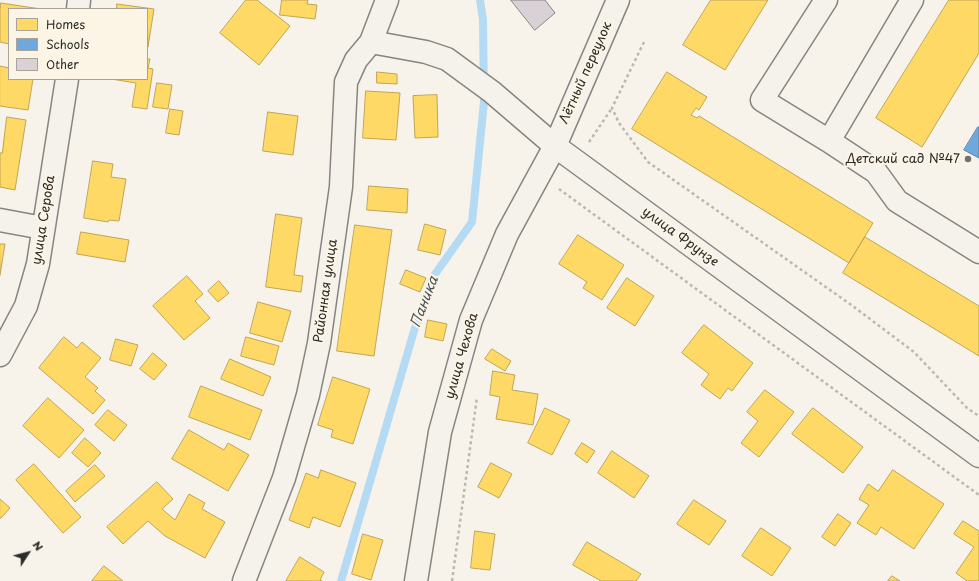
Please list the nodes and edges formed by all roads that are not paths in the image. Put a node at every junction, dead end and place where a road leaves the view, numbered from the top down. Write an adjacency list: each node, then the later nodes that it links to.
1 (387, 0): 5 (street, Районная улица)
2 (618, 0): 8 (street, Лётный переулок)
3 (826, 0): 7 (street)
4 (912, 0): 7 (street)
5 (371, 42): 8 (street, улица Фрунзе); 14 (street, Районная улица)
6 (67, 80): 10 (street, улица Серова)
7 (829, 141): 11 (street)
8 (562, 152): 13 (street, улица Фрунзе); 15 (street, улица Чехова)
9 (0, 220): 10 (street)
10 (43, 228): 12 (street, улица Серова)
11 (979, 252)
12 (0, 355)
13 (979, 456)
14 (244, 581)
15 (416, 581)

